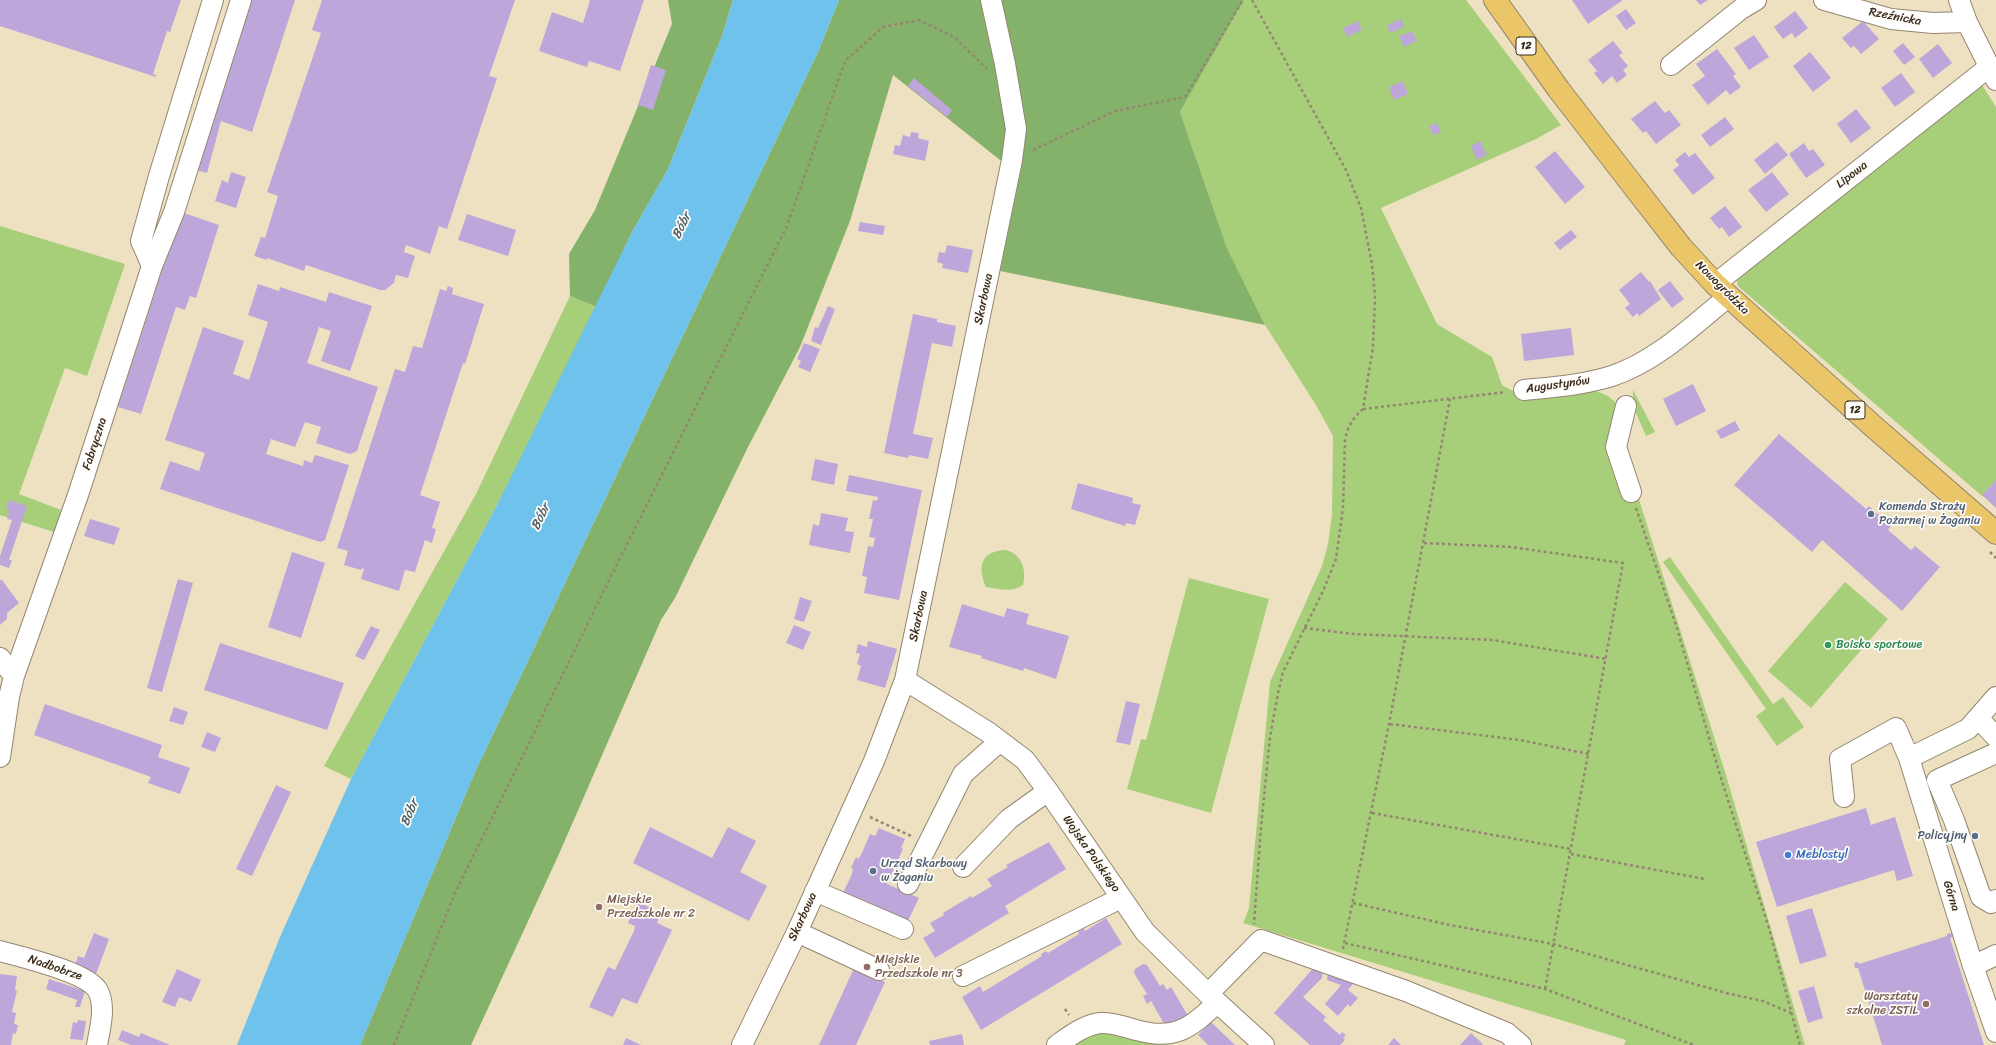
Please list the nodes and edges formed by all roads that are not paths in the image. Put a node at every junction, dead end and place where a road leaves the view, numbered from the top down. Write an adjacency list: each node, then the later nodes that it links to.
1 (213, 0): 11 (street)
2 (241, 0): 11 (street, Fabryczna)
3 (991, 0): 19 (street, Skarbowa)
4 (1495, 0): 12 (main road, Nowogródzka / 12)
5 (1756, 0): 9 (street)
6 (1824, 0): 8 (street, Rzeźnicka)
7 (1959, 0): 8 (street)
8 (1967, 22): 10 (street)
9 (1671, 65)
10 (1993, 74): 12 (street, Lipowa)
11 (152, 266): 18 (street, Fabryczna)
12 (1722, 291): 13 (street, Augustynów); 16 (main road, Nowogródzka / 12)
13 (1524, 390)
14 (1626, 406): 15 (street)
15 (1631, 492)
16 (1996, 533)
17 (0, 658): 18 (street)
18 (14, 676): 25 (street, Fabryczna)
19 (905, 680): 23 (street, Wojska Polskiego); 31 (street, Skarbowa)
20 (1996, 697): 21 (street)
21 (1978, 718): 22 (street); 26 (street)
22 (1996, 737)
23 (1000, 741): 27 (street, Wojska Polskiego); 30 (street)
24 (1996, 753): 33 (street)
25 (0, 757)
26 (1909, 758): 28 (street, Górna); 38 (street, Górna)
27 (1048, 791): 29 (street); 32 (street, Wojska Polskiego)
28 (1844, 797)
29 (963, 867)
30 (908, 884)
31 (815, 891): 34 (street); 35 (street, Skarbowa)
32 (1121, 898): 40 (street); 41 (street, Wojska Polskiego)
33 (1996, 900)
34 (903, 929)
35 (797, 932): 39 (street); 45 (street, Skarbowa)
36 (0, 951): 44 (street, Nadbobrze)
37 (1996, 955): 38 (street)
38 (1973, 966): 43 (street, Górna)
39 (879, 970)
40 (963, 976)
41 (1213, 998): 42 (street); 48 (street, Wojska Polskiego); 49 (street)
42 (1193, 1025): 46 (street); 47 (street)
43 (1996, 1032)
44 (97, 1045)
45 (742, 1045)
46 (1057, 1045)
47 (1182, 1045)
48 (1264, 1045)
49 (1521, 1045)

